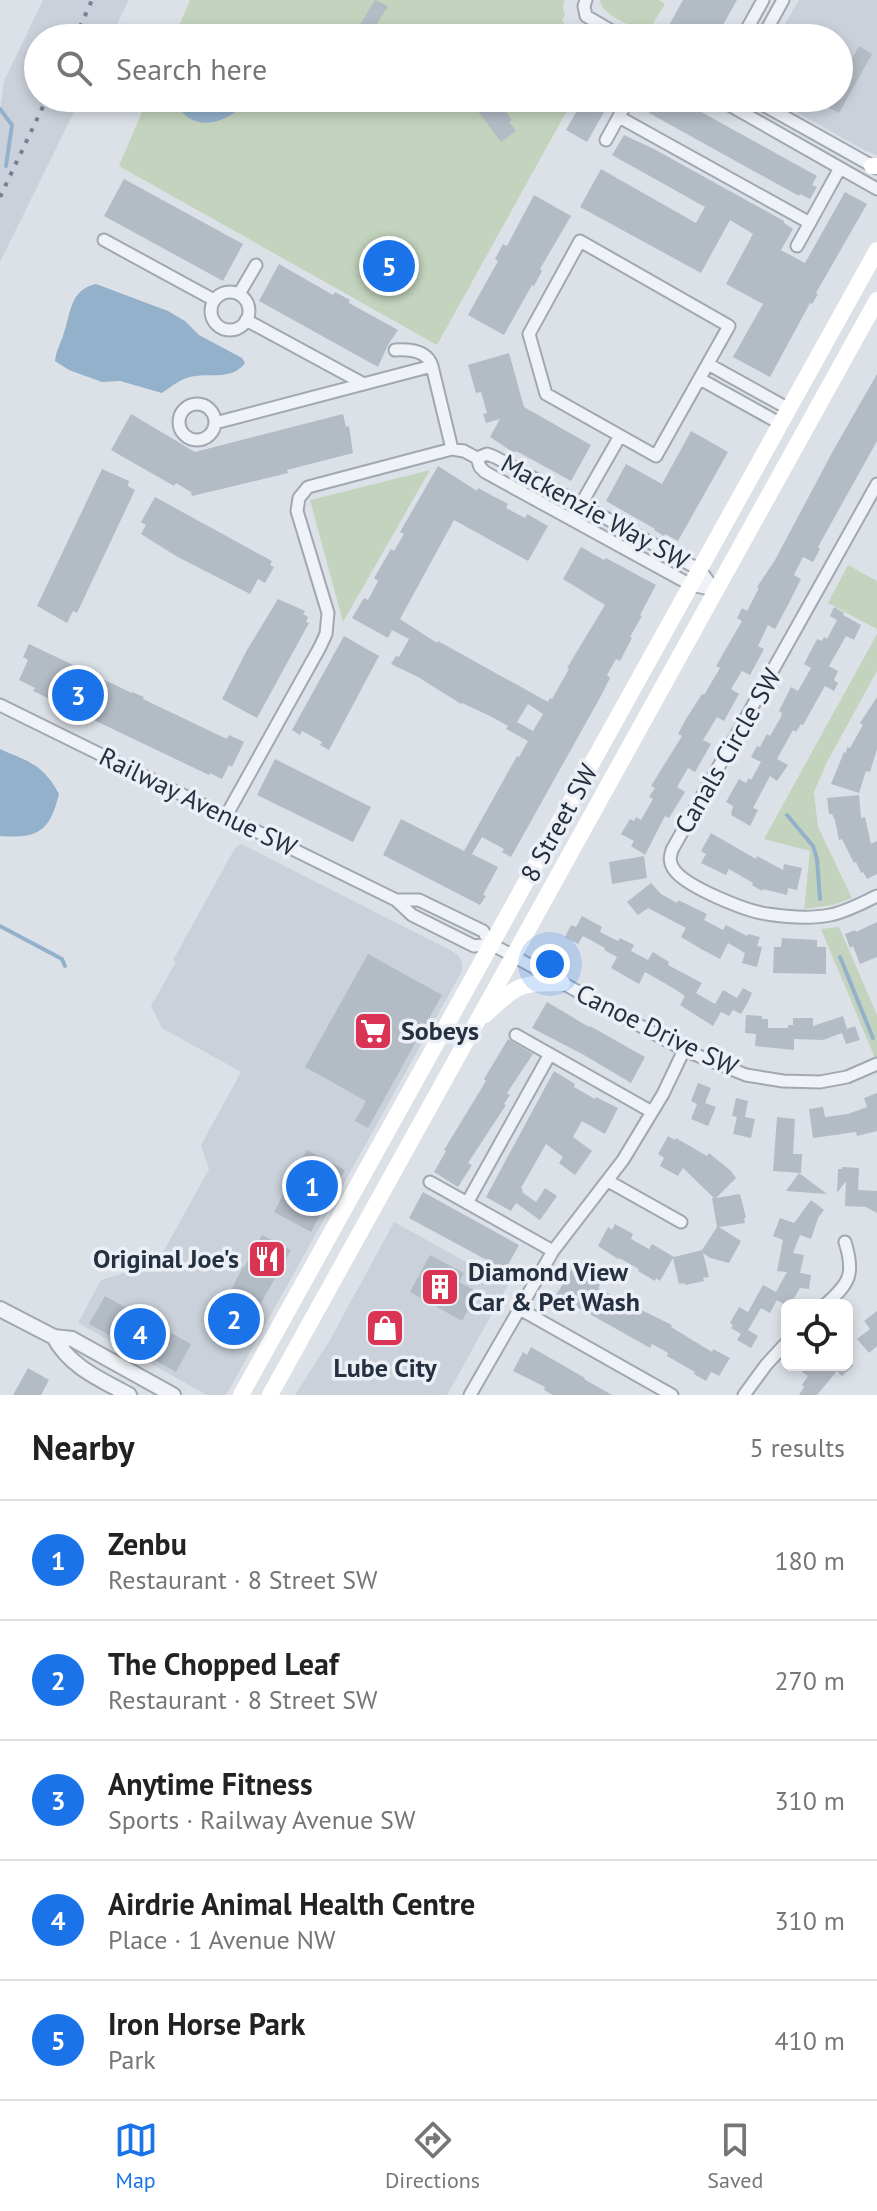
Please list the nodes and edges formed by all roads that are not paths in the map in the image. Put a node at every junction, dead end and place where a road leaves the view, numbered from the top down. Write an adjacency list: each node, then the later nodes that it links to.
1 (763, 0): 5 (street)
2 (783, 0): 6 (street)
3 (585, 6): 4 (street)
4 (598, 24)
5 (750, 24)
6 (770, 24)
7 (622, 112): 10 (street)
8 (742, 112): 13 (street)
9 (776, 112): 12 (street)
10 (619, 117): 11 (street); 15 (street)
11 (606, 140)
12 (875, 167)
13 (840, 168): 14 (street); 15 (street)
14 (877, 189)
15 (810, 223): 17 (street)
16 (104, 240): 21 (street)
17 (797, 246)
18 (877, 250): 29 (main road, 8 Street SW)
19 (256, 265): 20 (street)
20 (239, 294): 21 (street); 23 (street)
21 (214, 300): 23 (street)
22 (877, 300): 39 (main road, 8 Street SW)
23 (246, 320): 28 (street)
24 (395, 350): 26 (street)
25 (708, 364): 27 (street); 29 (street); 31 (street)
26 (432, 366): 28 (street); 32 (street)
27 (700, 379): 29 (street); 31 (street)
28 (364, 384): 30 (street)
29 (785, 417): 37 (main road, 8 Street SW)
30 (215, 423)
31 (620, 436): 35 (street)
32 (452, 449): 33 (street, Mackenzie Way SW); 41 (street)
33 (477, 458): 35 (street, Mackenzie Way SW); 36 (street, Mackenzie Way SW)
34 (877, 484): 42 (street, Canals Circle SW)
35 (581, 505): 36 (street); 37 (street, Mackenzie Way SW)
36 (572, 520): 38 (street, Mackenzie Way SW)
37 (700, 570): 38 (main road, 8 Street SW); 39 (street, Mackenzie Way SW)
38 (691, 585): 39 (street, Mackenzie Way SW); 44 (main road, 8 Street SW)
39 (715, 590): 45 (main road, 8 Street SW)
40 (0, 705): 41 (street, Railway Avenue SW)
41 (226, 816): 43 (street, Railway Avenue SW)
42 (877, 896)
43 (396, 900): 44 (street, Railway Avenue SW); 44 (street, Railway Avenue SW)
44 (491, 944): 45 (street, Canoe Drive SW); 66 (main road, 8 Street SW)
45 (513, 956): 46 (street, Canoe Drive SW); 47 (main road, 8 Street SW)
46 (562, 983): 47 (main road); 49 (street, Canoe Drive SW)
47 (475, 1025): 67 (main road, 8 Street SW)
48 (516, 1035): 50 (street)
49 (684, 1050): 51 (street, Canoe Drive SW); 52 (street)
50 (550, 1054): 52 (street); 55 (street)
51 (877, 1064)
52 (652, 1112): 53 (street)
53 (608, 1181): 56 (street); 58 (street)
54 (430, 1182): 55 (street)
55 (467, 1203): 58 (street)
56 (681, 1222)
57 (845, 1242): 59 (street)
58 (553, 1251): 60 (street)
59 (831, 1299)
60 (518, 1308): 68 (street); 69 (street)
61 (0, 1309): 62 (street)
62 (54, 1337): 64 (street); 65 (street)
63 (781, 1349): 70 (street)
64 (129, 1395)
65 (173, 1395)
66 (241, 1395)
67 (272, 1395)
68 (470, 1395)
69 (672, 1395)
70 (744, 1395)

